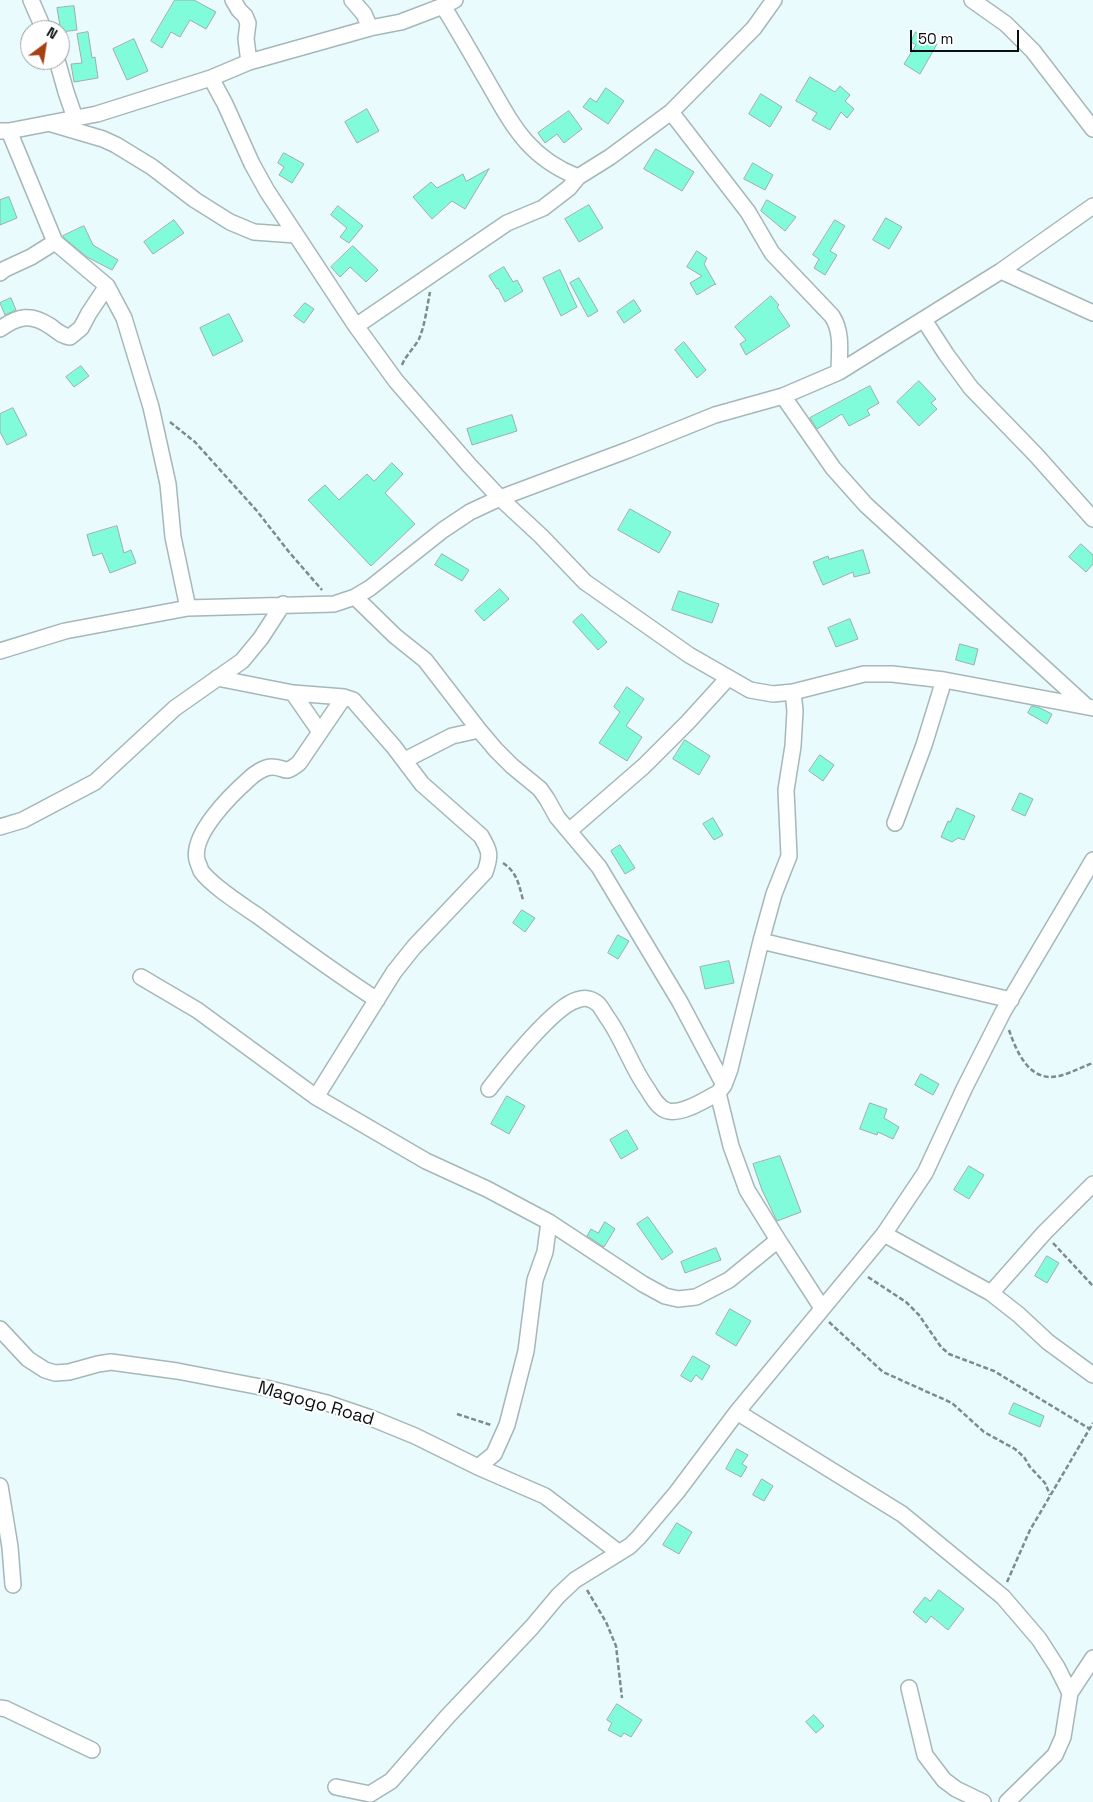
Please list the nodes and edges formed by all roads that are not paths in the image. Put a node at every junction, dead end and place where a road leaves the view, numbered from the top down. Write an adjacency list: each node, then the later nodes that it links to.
1 (31, 0): 7 (street)
2 (233, 0): 9 (street)
3 (352, 0): 8 (street)
4 (774, 0): 12 (street)
5 (972, 0): 15 (street)
6 (449, 3): 8 (street); 17 (street)
7 (40, 20)
8 (370, 28): 9 (street)
9 (250, 62): 11 (street)
10 (60, 70): 13 (street)
11 (211, 78): 13 (street); 19 (street)
12 (671, 112): 17 (street); 28 (street)
13 (75, 118): 14 (street)
14 (48, 122): 16 (street); 19 (street)
15 (1093, 129)
16 (5, 131): 20 (street)
17 (578, 177): 26 (street)
18 (1093, 206): 21 (street)
19 (296, 235): 26 (street)
20 (55, 242): 22 (street); 23 (street)
21 (1001, 271): 24 (street); 25 (street)
22 (0, 274)
23 (107, 286): 27 (street); 34 (street)
24 (1093, 313)
25 (924, 320): 28 (street); 31 (street)
26 (356, 326): 30 (street)
27 (0, 329)
28 (839, 372): 29 (street)
29 (783, 396): 30 (street); 42 (street)
30 (500, 498): 32 (street); 37 (street)
31 (1093, 519)
32 (354, 597): 33 (street); 43 (street)
33 (283, 604): 34 (street); 36 (street)
34 (188, 608): 35 (street)
35 (0, 651)
36 (217, 678): 40 (street); 47 (street)
37 (728, 678): 39 (street); 48 (street)
38 (944, 680): 39 (street); 42 (street); 46 (street)
39 (793, 692): 50 (street)
40 (293, 693): 41 (street); 44 (street)
41 (344, 697): 44 (street); 45 (street)
42 (1090, 707)
43 (479, 730): 45 (street); 48 (street)
44 (320, 732): 52 (street)
45 (404, 760): 52 (street)
46 (894, 824)
47 (0, 827)
48 (569, 831): 55 (street)
49 (1093, 860): 53 (street)
50 (761, 940): 53 (street); 55 (street)
51 (140, 977): 56 (street)
52 (377, 1000): 56 (street)
53 (1007, 1006): 59 (street)
54 (489, 1089): 55 (street)
55 (721, 1089): 60 (street)
56 (316, 1097): 58 (street)
57 (1093, 1184): 61 (street)
58 (549, 1222): 60 (street); 66 (street)
59 (884, 1234): 61 (street); 62 (street)
60 (778, 1240): 62 (street)
61 (991, 1293): 64 (street)
62 (820, 1310): 65 (street)
63 (0, 1329): 66 (street, Magogo Road)
64 (1093, 1375)
65 (737, 1412): 68 (street); 72 (street)
66 (478, 1468): 68 (street, Magogo Road)
67 (0, 1486): 69 (street)
68 (618, 1552): 75 (street)
69 (13, 1585)
70 (1093, 1658): 72 (street)
71 (909, 1688): 76 (street)
72 (1070, 1693): 77 (street)
73 (0, 1708): 74 (street)
74 (92, 1750)
75 (336, 1787)
76 (983, 1802)
77 (1007, 1802)

